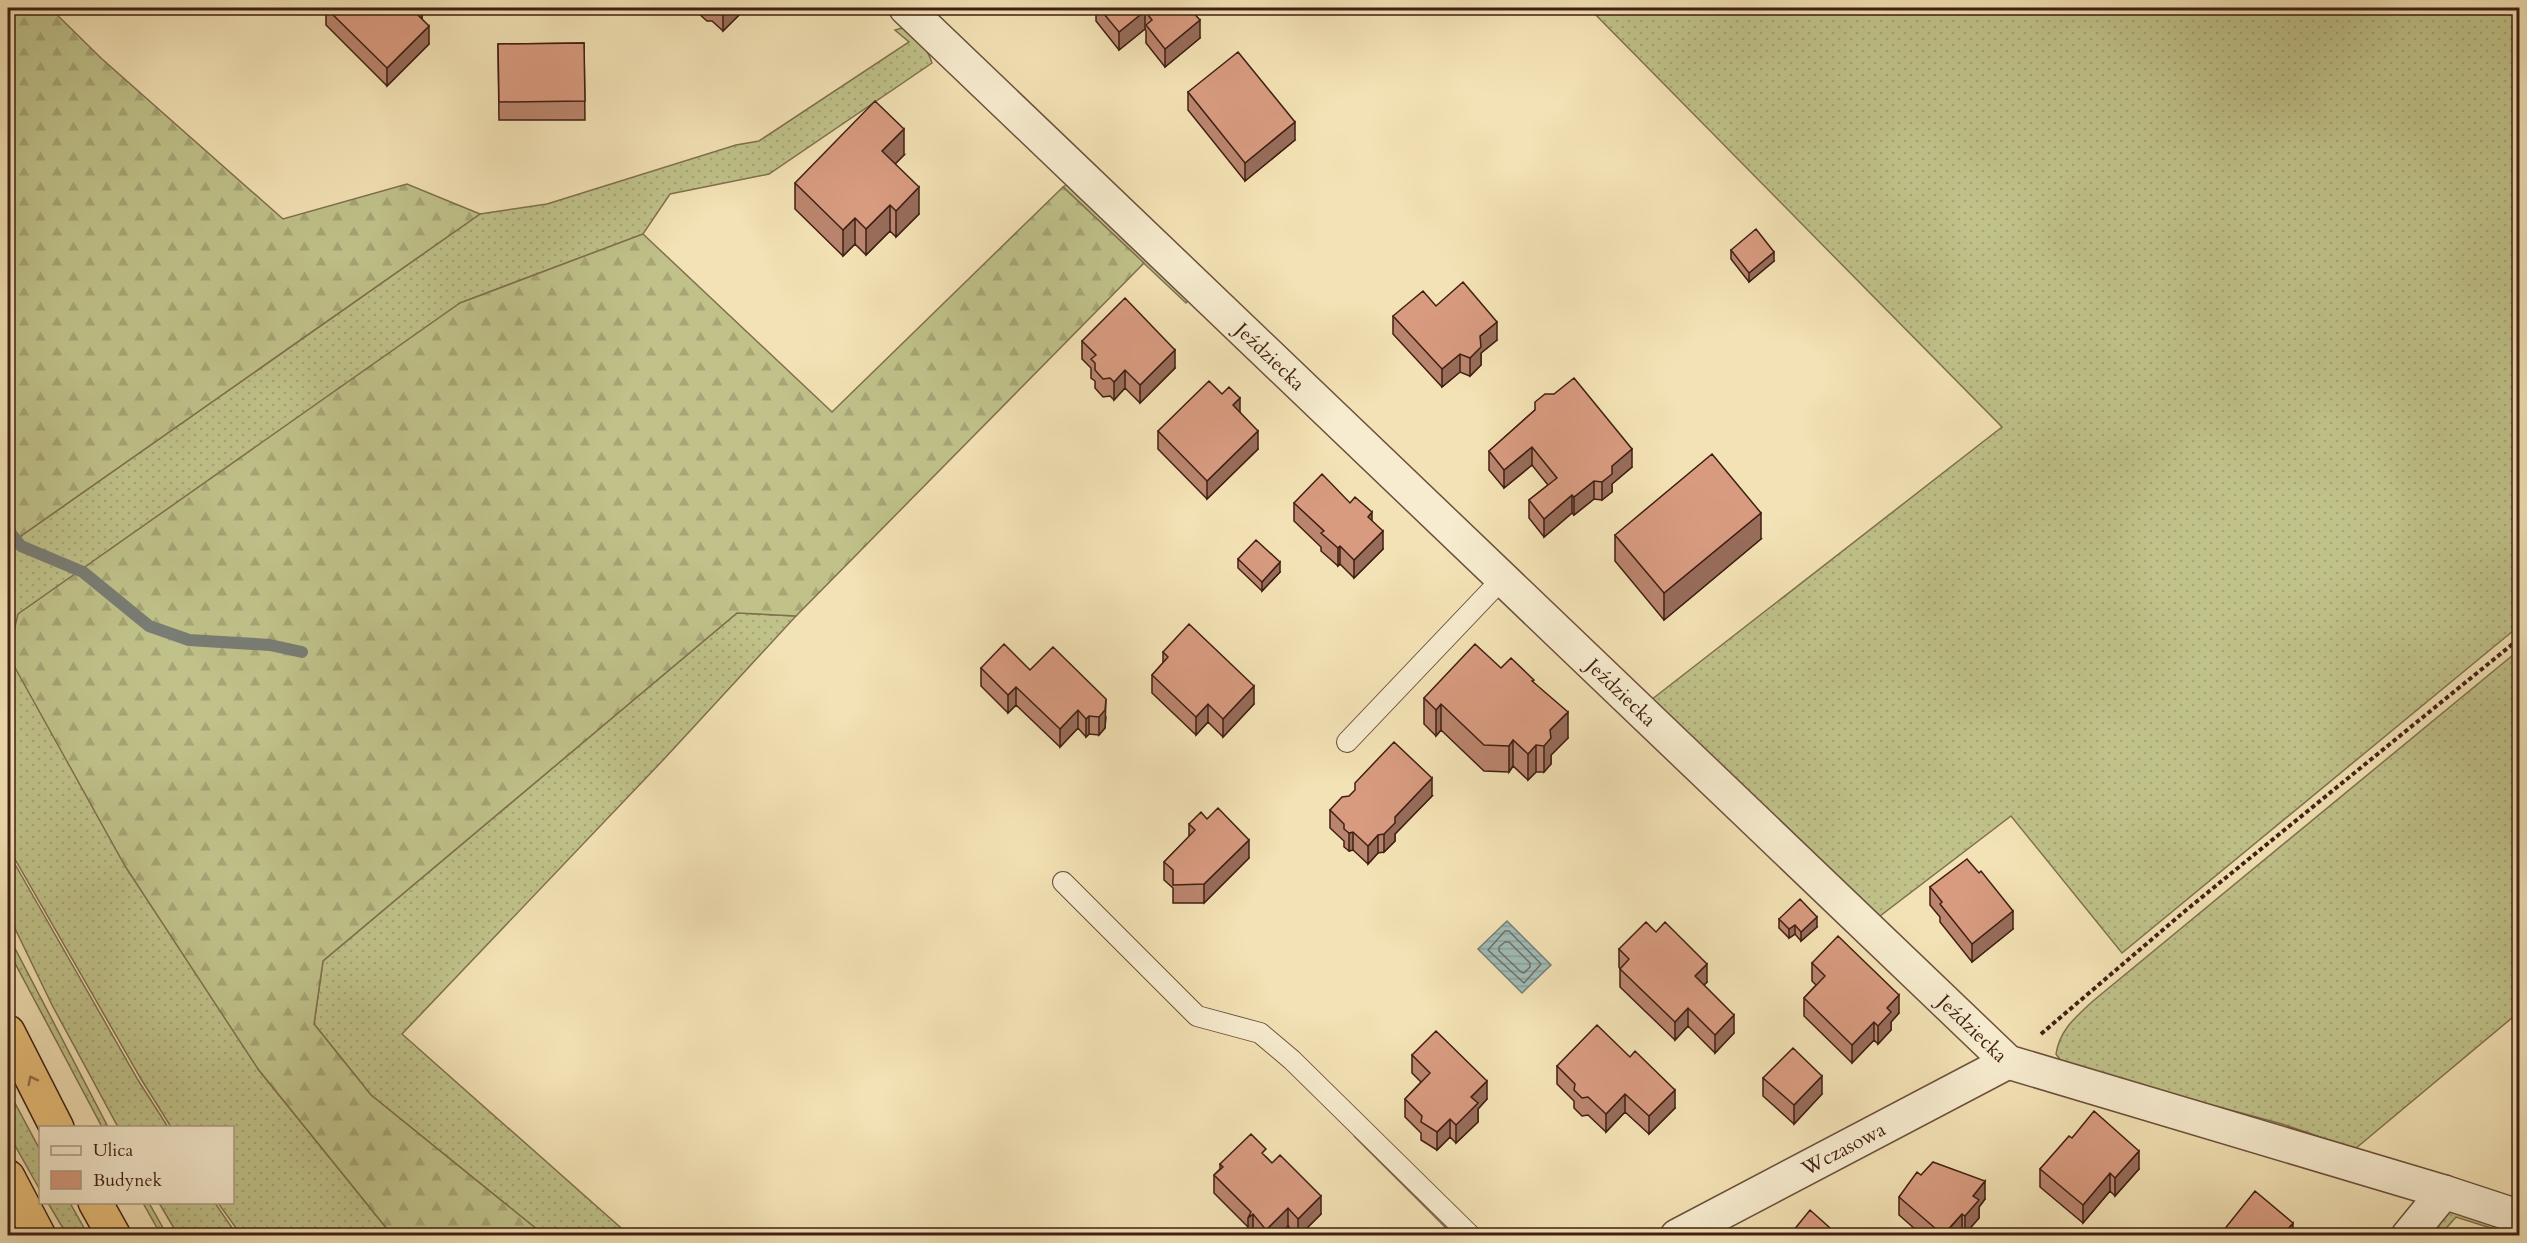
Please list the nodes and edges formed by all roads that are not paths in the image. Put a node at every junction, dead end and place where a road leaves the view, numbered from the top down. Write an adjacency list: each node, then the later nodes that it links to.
1 (906, 8): 2 (street, Jeździecka)
2 (1503, 578): 3 (lane); 6 (street, Jeździecka)
3 (1347, 742)
4 (1063, 882): 14 (lane)
5 (8, 1032): 7 (highway, one-way to 5)
6 (2008, 1062): 9 (street, Jeździecka); 15 (street, Wczasowa)
7 (56, 1126)
8 (8, 1177): 12 (highway)
9 (2444, 1192): 11 (street, Jeździecka); 16 (street)
10 (96, 1204): 13 (highway)
11 (2520, 1217)
12 (39, 1236)
13 (114, 1236)
14 (1471, 1236)
15 (1677, 1236)
16 (2408, 1236)

